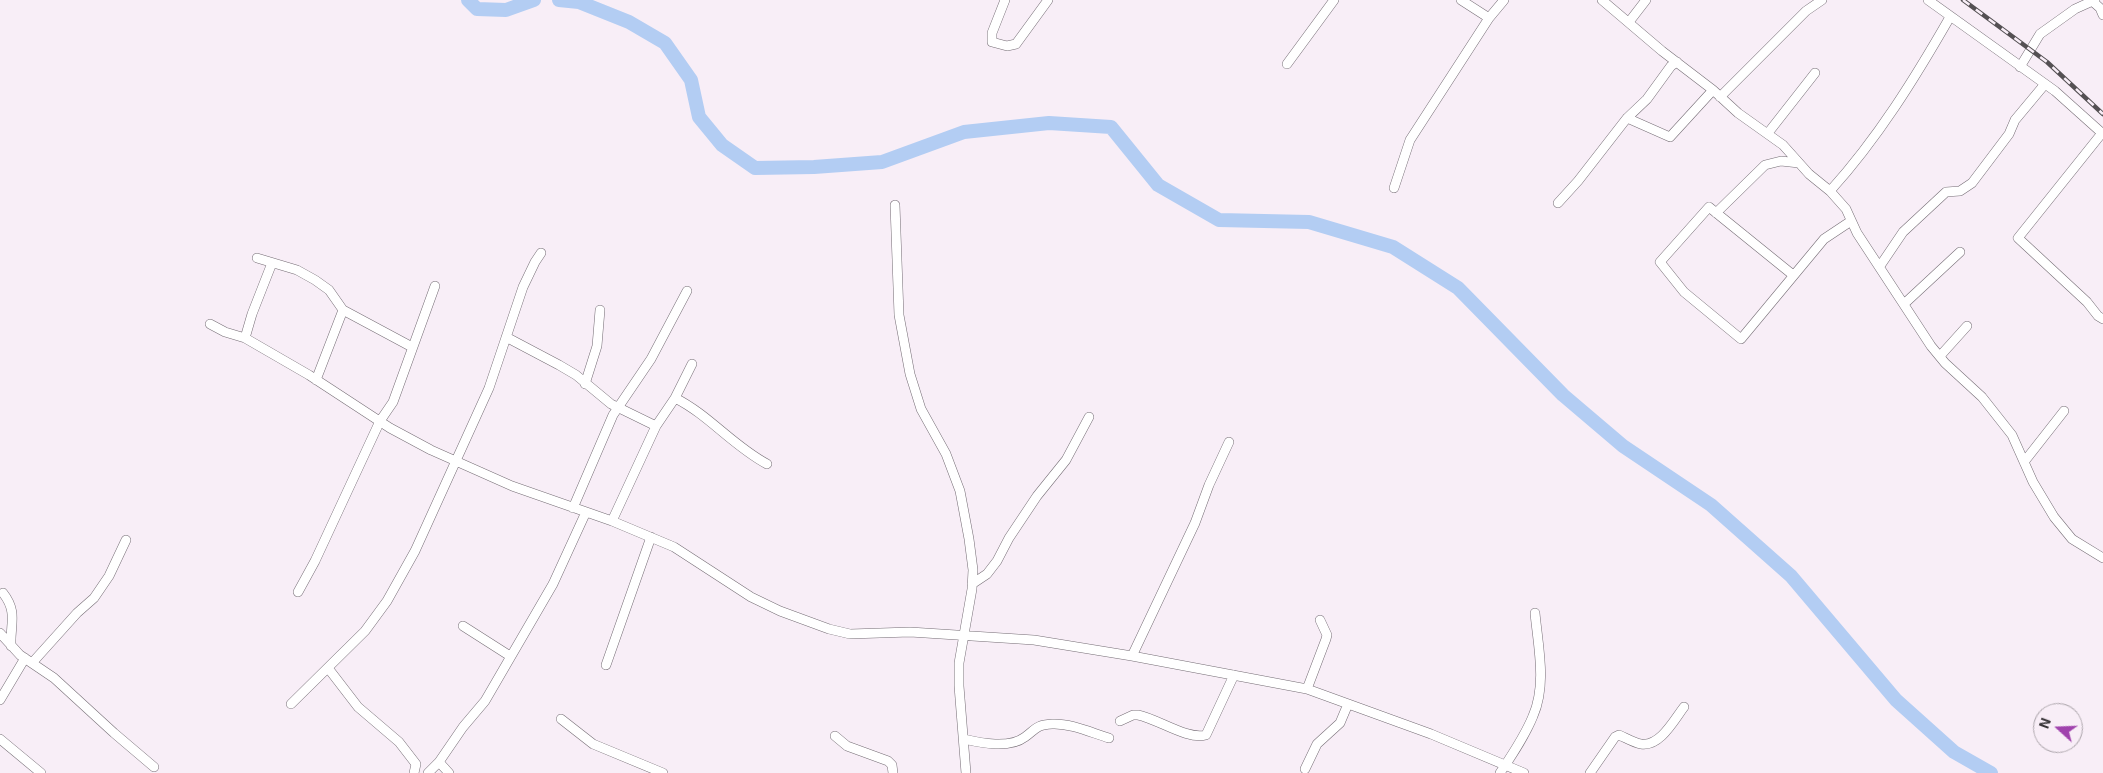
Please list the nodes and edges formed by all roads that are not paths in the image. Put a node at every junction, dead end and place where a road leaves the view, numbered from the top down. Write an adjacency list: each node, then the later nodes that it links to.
1 (1005, 0): 2 (street)
2 (1048, 0)
3 (1334, 0): 16 (street)
4 (1461, 0): 13 (street)
5 (1504, 0): 13 (street)
6 (1602, 0): 14 (street)
7 (1646, 0): 14 (street)
8 (1822, 0): 21 (street)
9 (2093, 0): 11 (street); 17 (street)
10 (1934, 2): 12 (street)
11 (2103, 15)
12 (1950, 17): 17 (street); 27 (street)
13 (1489, 18): 26 (street)
14 (1629, 22): 15 (street)
15 (1677, 62): 20 (street); 22 (street)
16 (1287, 64)
17 (2020, 66): 19 (street)
18 (1815, 73): 23 (street)
19 (2045, 84): 24 (street); 36 (street)
20 (1713, 90): 21 (street); 22 (street)
21 (1720, 97): 23 (street)
22 (1627, 118): 28 (street)
23 (1768, 133): 25 (street)
24 (2103, 134): 43 (street)
25 (1799, 163): 27 (street); 30 (street)
26 (1394, 188)
27 (1830, 191): 31 (street)
28 (1558, 203)
29 (896, 205): 69 (street)
30 (1716, 213): 37 (street); 37 (street)
31 (1851, 221): 36 (street); 37 (street)
32 (1960, 252): 40 (street)
33 (542, 253): 46 (street)
34 (257, 258): 35 (street)
35 (272, 263): 41 (street); 47 (street)
36 (1880, 266): 40 (street)
37 (1793, 275)
38 (435, 286): 48 (street)
39 (687, 291): 54 (street)
40 (1904, 304): 49 (street)
41 (343, 310): 48 (street); 51 (street)
42 (600, 310): 52 (street)
43 (2103, 319)
44 (210, 324): 47 (street)
45 (1966, 326): 49 (street)
46 (506, 337): 52 (street); 60 (street)
47 (245, 338): 51 (street)
48 (412, 347): 57 (street)
49 (1940, 356): 61 (street)
50 (692, 364): 53 (street)
51 (316, 380): 57 (street)
52 (585, 384): 54 (street)
53 (675, 398): 58 (street); 62 (street)
54 (618, 408): 58 (street); 63 (street)
55 (2064, 411): 61 (street)
56 (1089, 418): 69 (street)
57 (380, 421): 60 (street); 70 (street)
58 (656, 426): 65 (street)
59 (1229, 442): 79 (street)
60 (457, 462): 63 (street); 82 (street)
61 (2024, 462): 68 (street)
62 (767, 464)
63 (573, 508): 64 (street)
64 (586, 512): 65 (street); 78 (street)
65 (612, 521): 66 (street)
66 (651, 537): 76 (street); 81 (street)
67 (126, 540): 80 (street)
68 (2103, 558)
69 (972, 584): 76 (street)
70 (298, 592)
71 (2, 593): 77 (street)
72 (1535, 613): 98 (street)
73 (1320, 620): 84 (street)
74 (463, 626): 78 (street)
75 (0, 633): 77 (street)
76 (964, 636): 79 (street); 94 (street)
77 (12, 646): 80 (street)
78 (510, 656): 95 (street)
79 (1132, 656): 83 (street)
80 (28, 660): 85 (street); 96 (street)
81 (606, 665)
82 (328, 668): 86 (street); 100 (street)
83 (1234, 675): 84 (street); 90 (street)
84 (1307, 689): 87 (street)
85 (0, 700)
86 (291, 704)
87 (1348, 704): 97 (street); 98 (street)
88 (1684, 707): 107 (street)
89 (561, 719): 103 (street)
90 (1120, 721)
91 (835, 736): 104 (street)
92 (1110, 738): 94 (street)
93 (0, 739): 99 (street)
94 (964, 739): 105 (street)
95 (439, 762): 101 (street); 102 (street)
96 (154, 767)
97 (1305, 769)
98 (1503, 769): 106 (street)
99 (41, 773)
100 (414, 773)
101 (428, 773)
102 (449, 773)
103 (663, 773)
104 (893, 773)
105 (966, 773)
106 (1524, 773)
107 (1590, 773)

